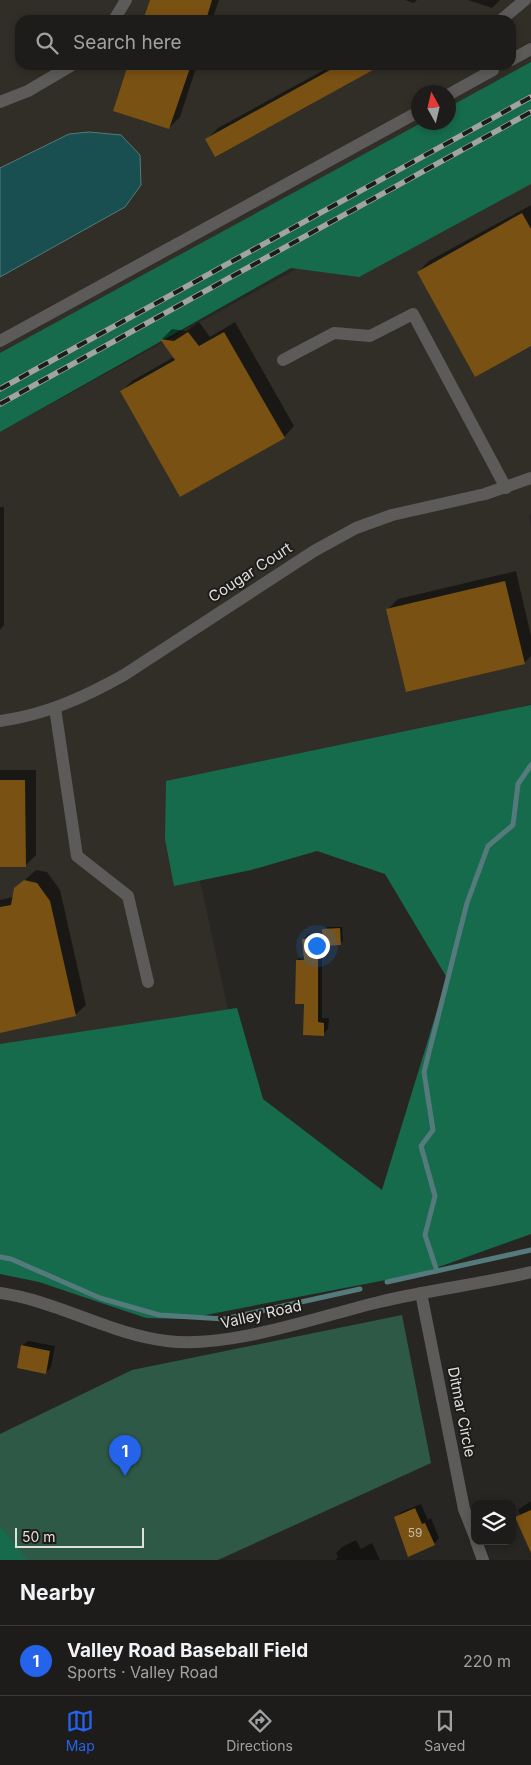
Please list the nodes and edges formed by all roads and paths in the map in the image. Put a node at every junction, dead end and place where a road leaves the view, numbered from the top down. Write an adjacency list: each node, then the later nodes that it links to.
1 (126, 0): 3 (street)
2 (524, 0): 4 (street)
3 (117, 15)
4 (507, 15)
5 (531, 49): 6 (street)
6 (516, 57)
7 (64, 70): 10 (street)
8 (490, 70): 9 (street)
9 (456, 90)
10 (0, 102)
11 (411, 116): 12 (street)
12 (0, 341)
13 (283, 360): 15 (street)
14 (531, 478): 15 (street, Cougar Court)
15 (506, 488): 16 (street, Cougar Court)
16 (55, 708): 17 (street, Cougar Court); 18 (street)
17 (0, 721)
18 (148, 982)
19 (531, 1272): 21 (street, Valley Road)
20 (0, 1293): 21 (street, Valley Road)
21 (421, 1293): 22 (street, Ditmar Circle)
22 (471, 1527)
23 (477, 1545): 24 (street)
24 (483, 1560)

